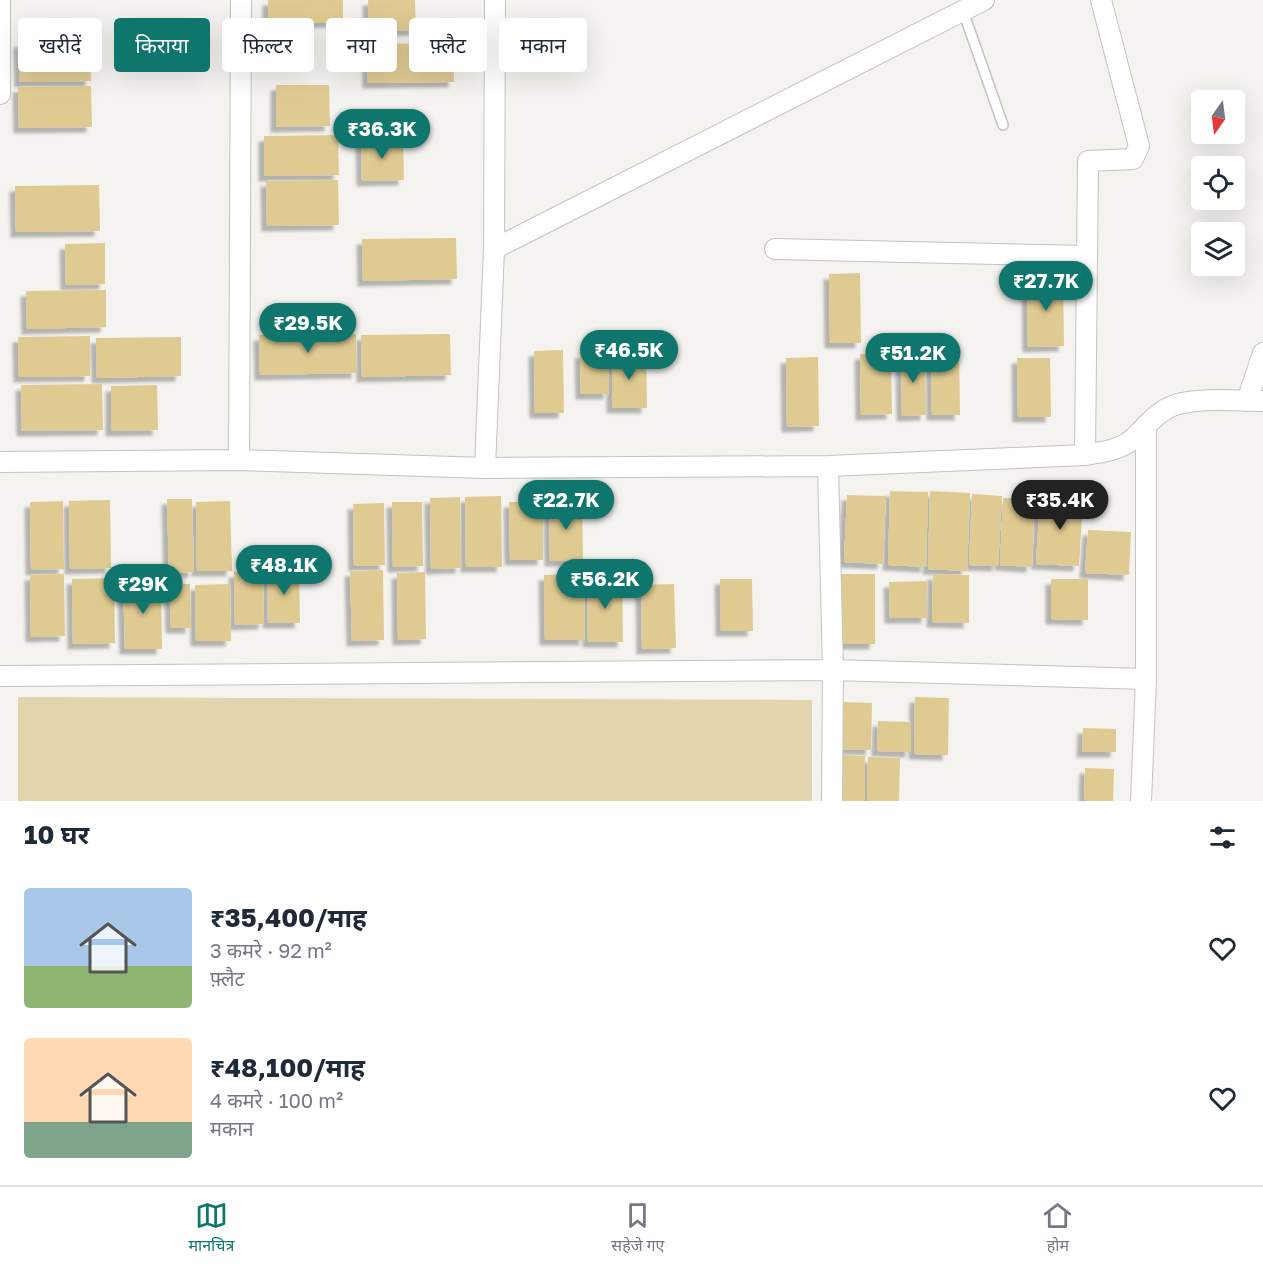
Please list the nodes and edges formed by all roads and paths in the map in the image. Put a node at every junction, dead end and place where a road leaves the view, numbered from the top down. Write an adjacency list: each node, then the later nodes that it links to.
1 (0, 0): 7 (street)
2 (241, 0): 16 (street)
3 (495, 0): 9 (street)
4 (984, 0): 6 (street)
5 (1101, 0): 11 (street)
6 (963, 11): 8 (lane); 9 (street)
7 (0, 94)
8 (1003, 125)
9 (494, 249): 19 (street)
10 (775, 249): 11 (street)
11 (1087, 256): 15 (street)
12 (1263, 353): 13 (street)
13 (1255, 401): 14 (street)
14 (1146, 425): 15 (street); 22 (street)
15 (1085, 455): 18 (street)
16 (239, 460): 17 (street); 19 (street)
17 (0, 462)
18 (828, 466): 19 (street); 20 (street)
19 (485, 468)
20 (833, 670): 21 (street); 22 (street); 23 (street)
21 (0, 676)
22 (1146, 680): 24 (street)
23 (832, 801)
24 (1141, 801)

